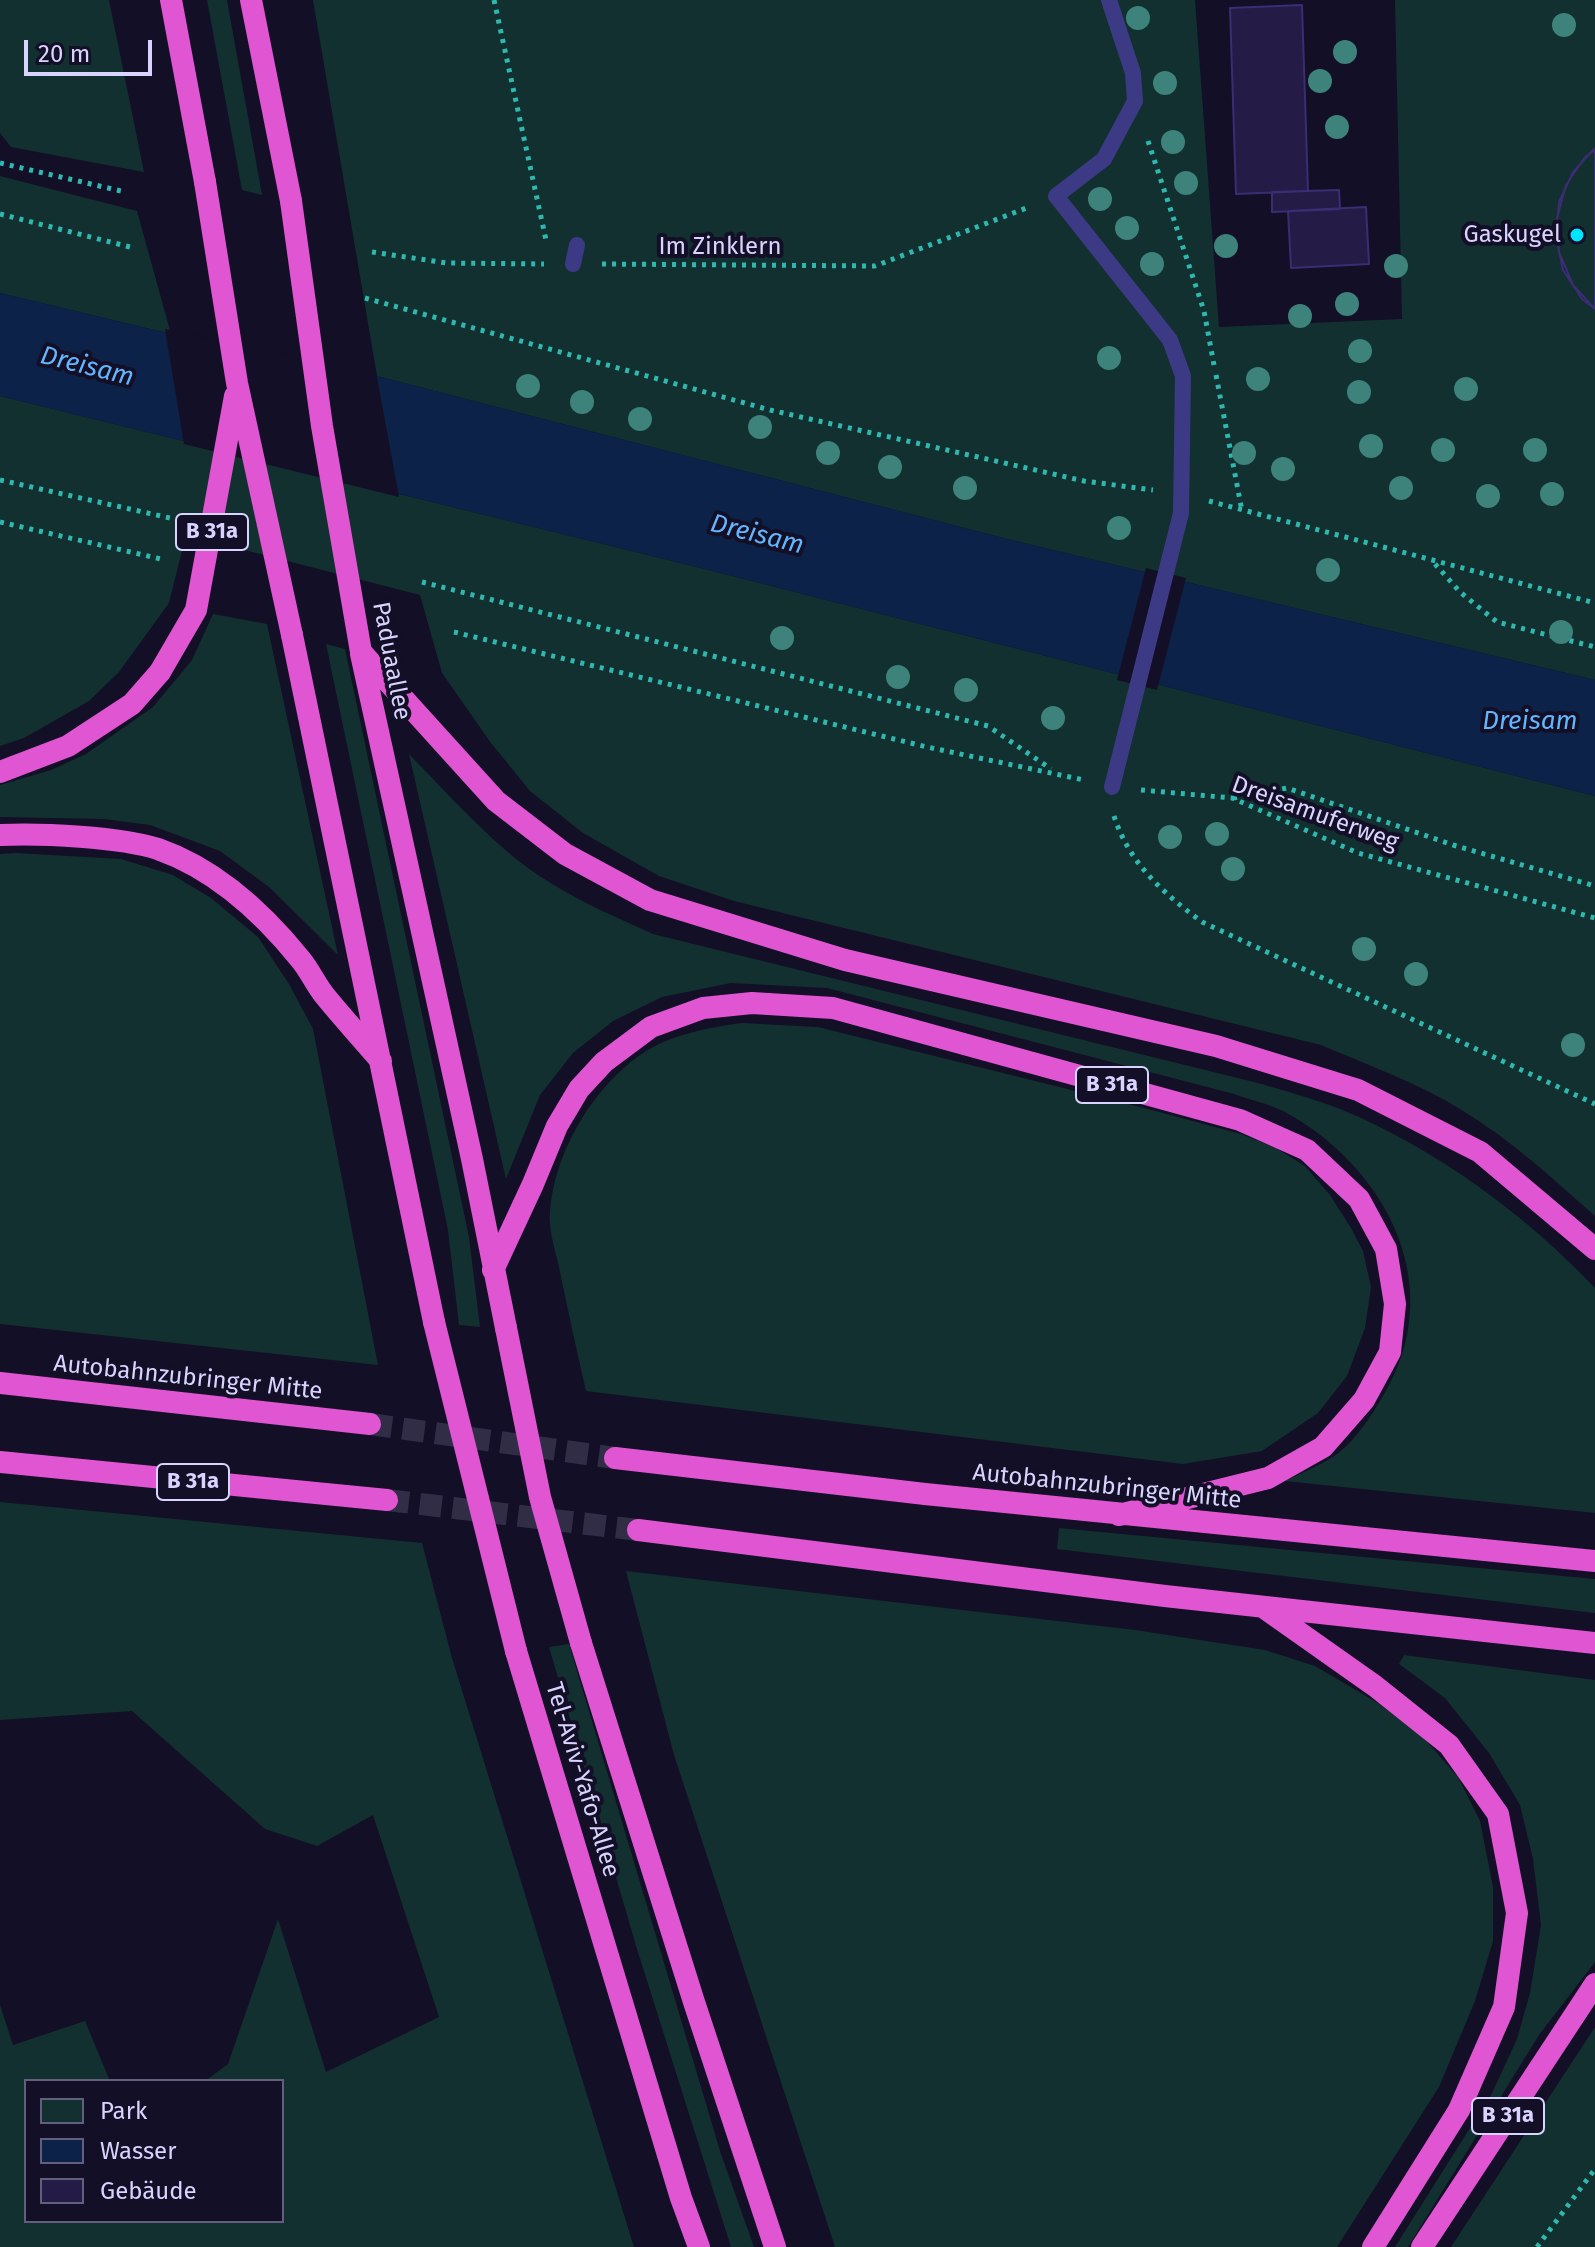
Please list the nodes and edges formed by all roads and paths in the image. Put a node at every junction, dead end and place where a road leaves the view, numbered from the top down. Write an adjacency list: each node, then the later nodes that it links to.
1 (171, 0): 16 (highway, bridge)
2 (251, 0): 28 (highway, Paduaallee, bridge)
3 (494, 0): 13 (path)
4 (1109, 0): 5 (lane)
5 (1135, 101): 8 (lane); 19 (path)
6 (0, 163): 7 (path)
7 (121, 191)
8 (1056, 196): 14 (path, Im Zinklern); 18 (lane)
9 (0, 214): 11 (path)
10 (577, 245): 14 (lane)
11 (134, 248)
12 (372, 252): 13 (path, Im Zinklern)
13 (552, 264): 14 (path, Im Zinklern)
14 (573, 264)
15 (365, 298): 18 (path)
16 (237, 383): 29 (highway, B 31a, bridge); 36 (highway, bridge)
17 (0, 480): 20 (path)
18 (1183, 494): 19 (path); 31 (lane)
19 (1242, 511): 23 (path)
20 (170, 518)
21 (0, 522): 22 (path)
22 (161, 559)
23 (1433, 561): 25 (path); 27 (path)
24 (422, 582): 30 (path)
25 (1595, 603)
26 (454, 632): 30 (path, Dreisamuferweg)
27 (1595, 647)
28 (361, 652): 38 (highway); 39 (highway, Paduaallee)
29 (0, 772)
30 (1055, 772): 31 (path, Dreisamuferweg)
31 (1112, 787): 32 (path, Dreisamuferweg); 37 (path)
32 (1232, 798): 34 (path); 35 (path, Dreisamuferweg)
33 (0, 835): 36 (highway)
34 (1595, 886)
35 (1595, 918)
36 (382, 1062): 53 (highway, Tel-Aviv-Yafo-Allee, bridge)
37 (1595, 1104)
38 (1595, 1249)
39 (493, 1270): 40 (highway, Paduaallee); 46 (highway, B 31a)
40 (506, 1328): 56 (highway, Tel-Aviv-Yafo-Allee, bridge)
41 (0, 1383): 42 (highway, Autobahnzubringer Mitte)
42 (370, 1424)
43 (615, 1458): 46 (highway, Autobahnzubringer Mitte / B 31a)
44 (0, 1462): 45 (highway, B 31a)
45 (387, 1500)
46 (1119, 1515): 48 (highway, Autobahnzubringer Mitte / B 31a)
47 (638, 1530): 49 (highway)
48 (1595, 1561)
49 (1259, 1604): 50 (highway); 57 (highway)
50 (1595, 1643)
51 (1595, 1984): 58 (highway, B 31a)
52 (1595, 2169): 59 (path)
53 (681, 2198): 54 (highway); 55 (highway, Tel-Aviv-Yafo-Allee)
54 (684, 2247)
55 (699, 2247)
56 (775, 2247)
57 (1373, 2247)
58 (1422, 2247)
59 (1537, 2247)

